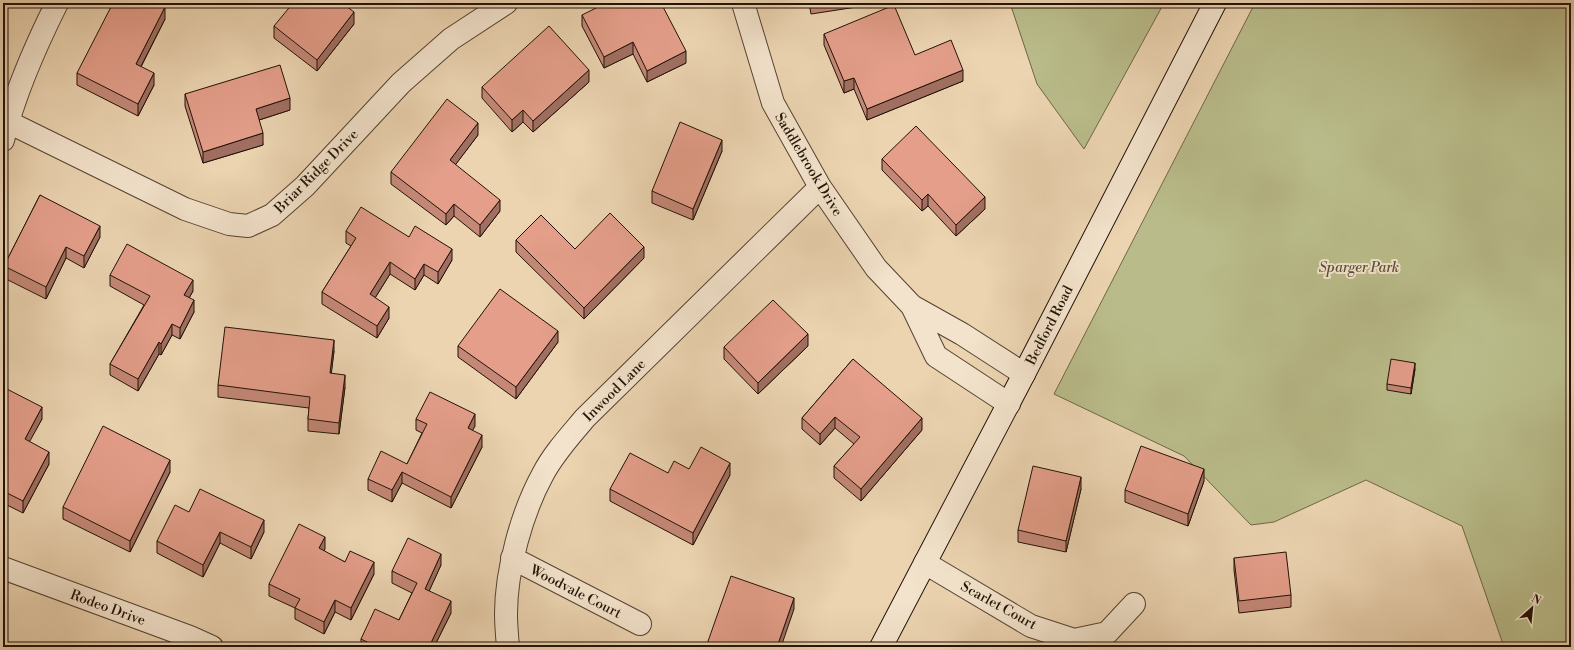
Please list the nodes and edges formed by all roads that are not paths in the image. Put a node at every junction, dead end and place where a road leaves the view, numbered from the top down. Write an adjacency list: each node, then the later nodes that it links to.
1 (56, 3): 5 (street)
2 (506, 3): 5 (street, Briar Ridge Drive)
3 (744, 3): 6 (street, Saddlebrook Drive)
4 (1215, 3): 8 (street, Bedford Road)
5 (5, 131)
6 (820, 187): 7 (street, Saddlebrook Drive); 10 (street, Inwood Lane)
7 (912, 306): 8 (street, Saddlebrook Drive); 9 (street, Saddlebrook Drive)
8 (1024, 374): 9 (street, Bedford Road)
9 (1009, 404): 11 (street, Bedford Road)
10 (512, 558): 14 (street, Woodvale Court); 16 (street, Inwood Lane)
11 (925, 563): 13 (street, Scarlet Court); 17 (street, Bedford Road)
12 (3, 568): 15 (street, Rodeo Drive)
13 (1134, 604)
14 (640, 624)
15 (212, 647)
16 (508, 647)
17 (881, 647)

